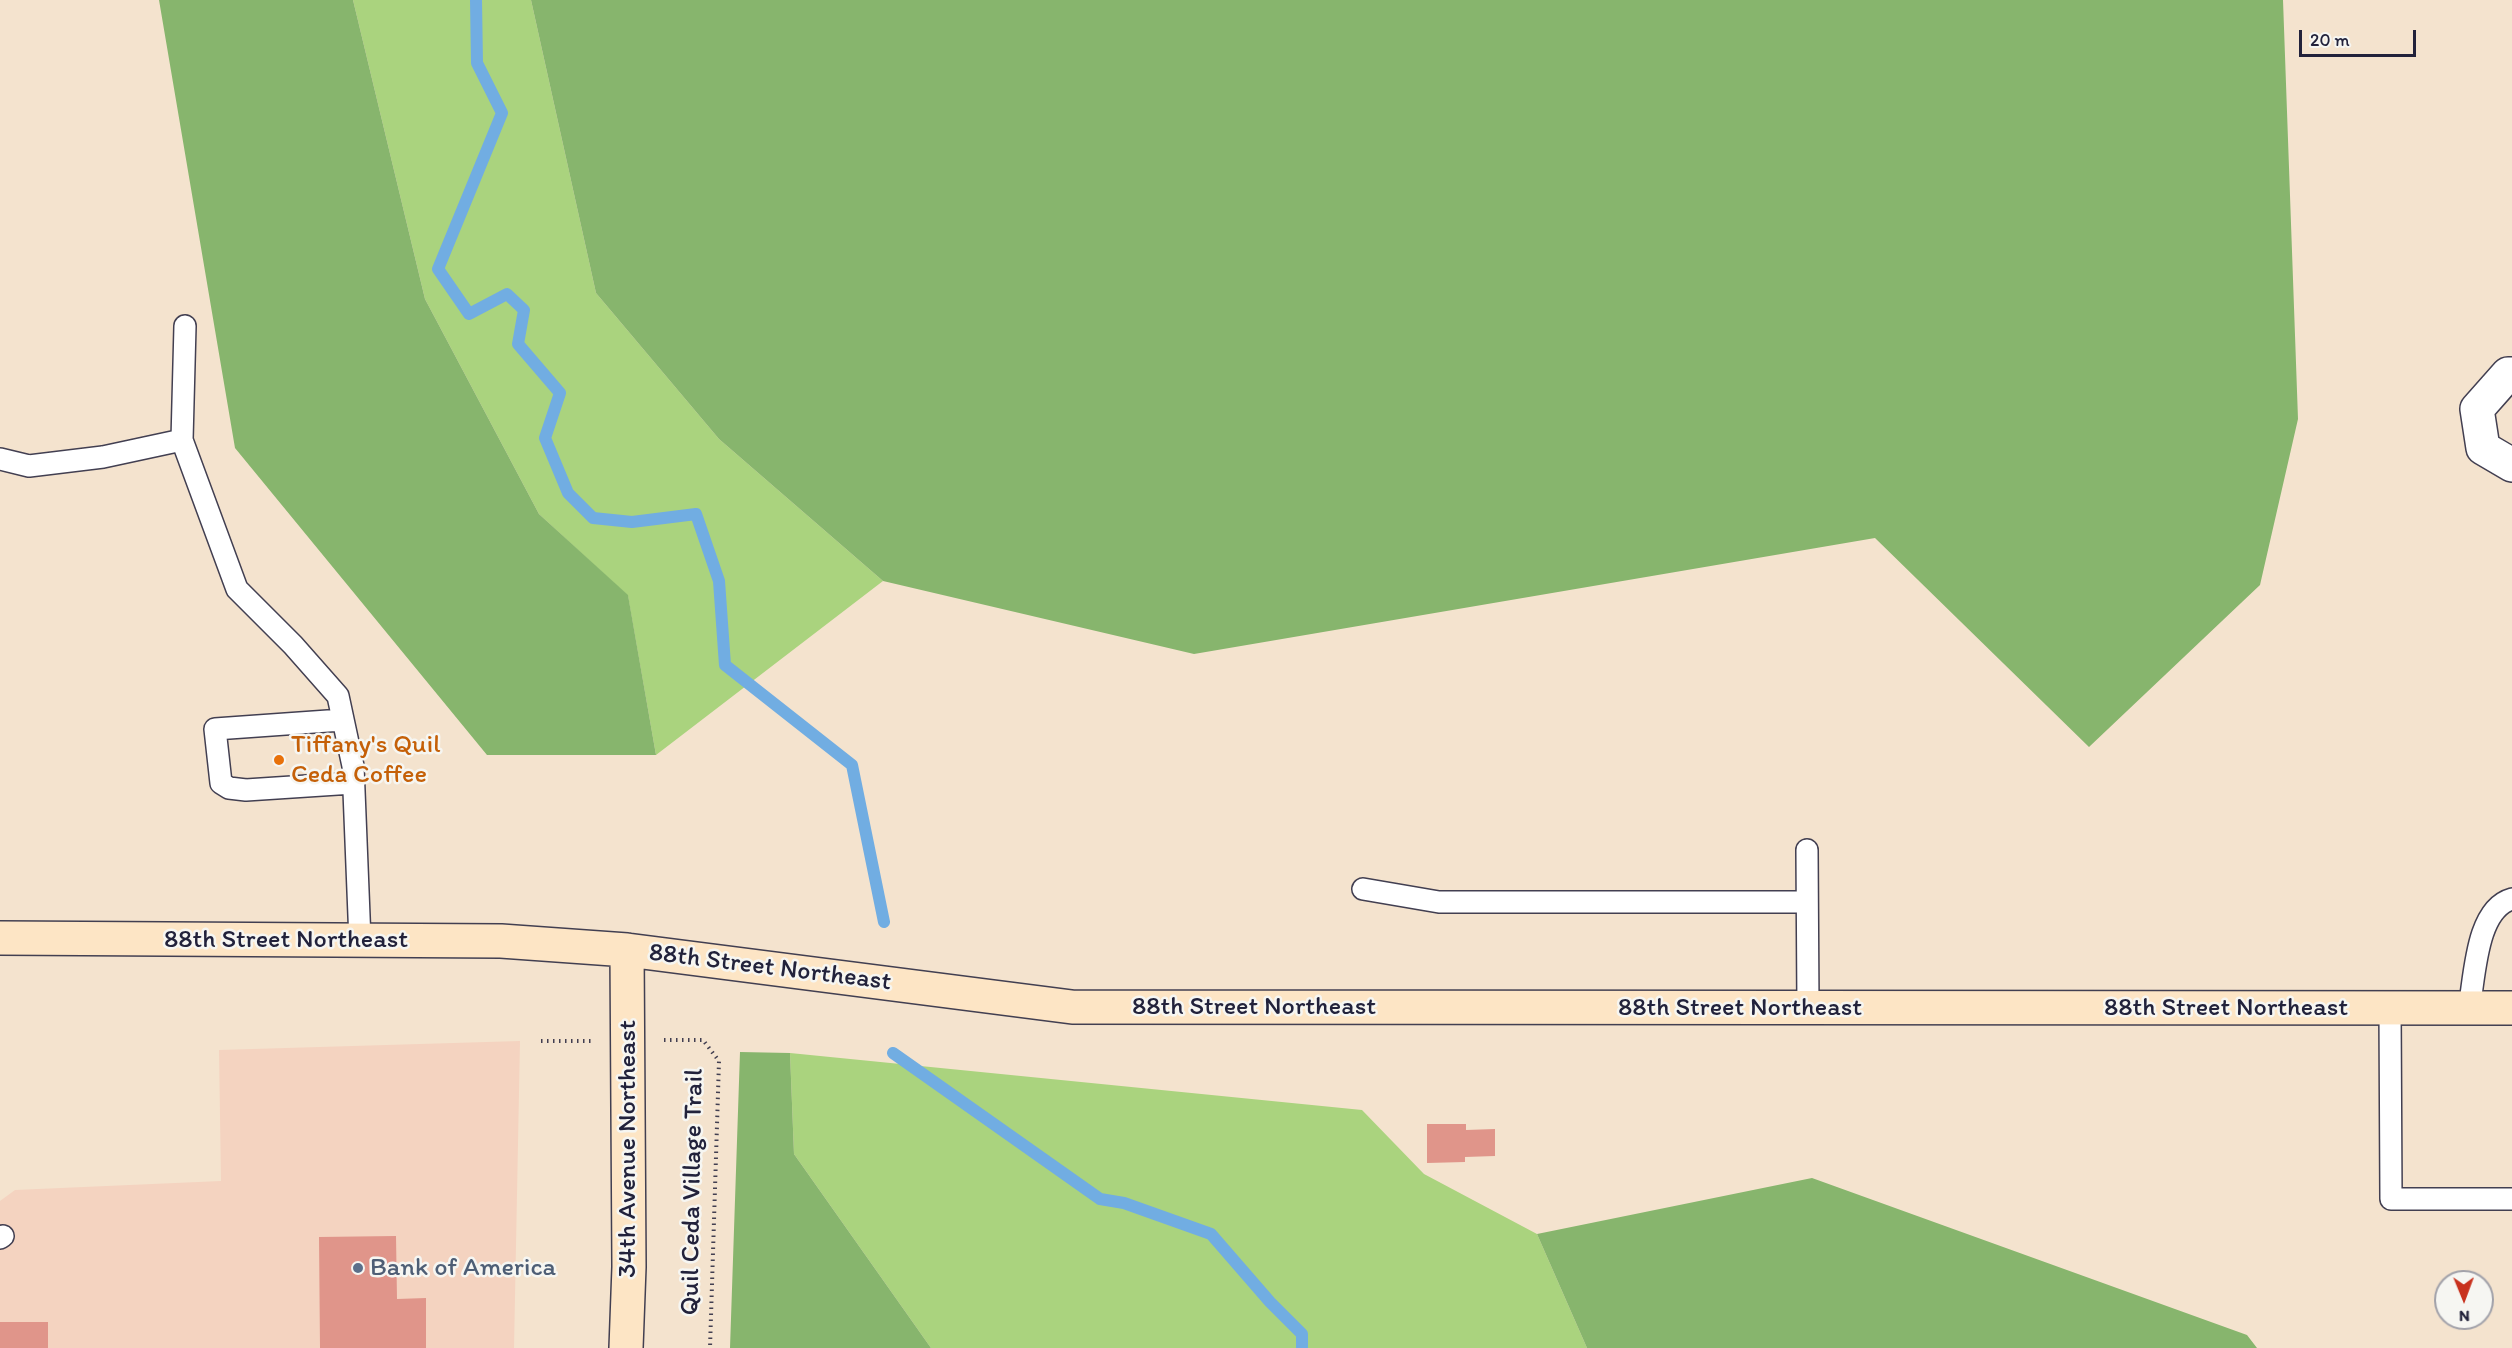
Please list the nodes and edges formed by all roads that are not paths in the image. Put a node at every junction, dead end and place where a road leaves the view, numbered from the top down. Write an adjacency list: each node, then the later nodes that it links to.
1 (185, 326): 3 (lane)
2 (2512, 374): 5 (street)
3 (182, 440): 4 (lane); 6 (lane)
4 (0, 459)
5 (2512, 465)
6 (342, 720): 7 (lane); 7 (lane)
7 (353, 783): 13 (lane)
8 (1807, 850): 11 (lane)
9 (1363, 889): 11 (lane)
10 (2512, 899): 17 (lane)
11 (1807, 902): 15 (lane)
12 (0, 938): 13 (street, 88th Street Northeast)
13 (360, 941): 14 (street, 88th Street Northeast)
14 (627, 950): 15 (street, 88th Street Northeast); 20 (street, 34th Avenue Northeast)
15 (1808, 1008): 16 (street, 88th Street Northeast)
16 (2391, 1008): 17 (street, 88th Street Northeast); 19 (lane)
17 (2469, 1008): 18 (street, 88th Street Northeast)
18 (2512, 1008)
19 (2512, 1198)
20 (626, 1348)

